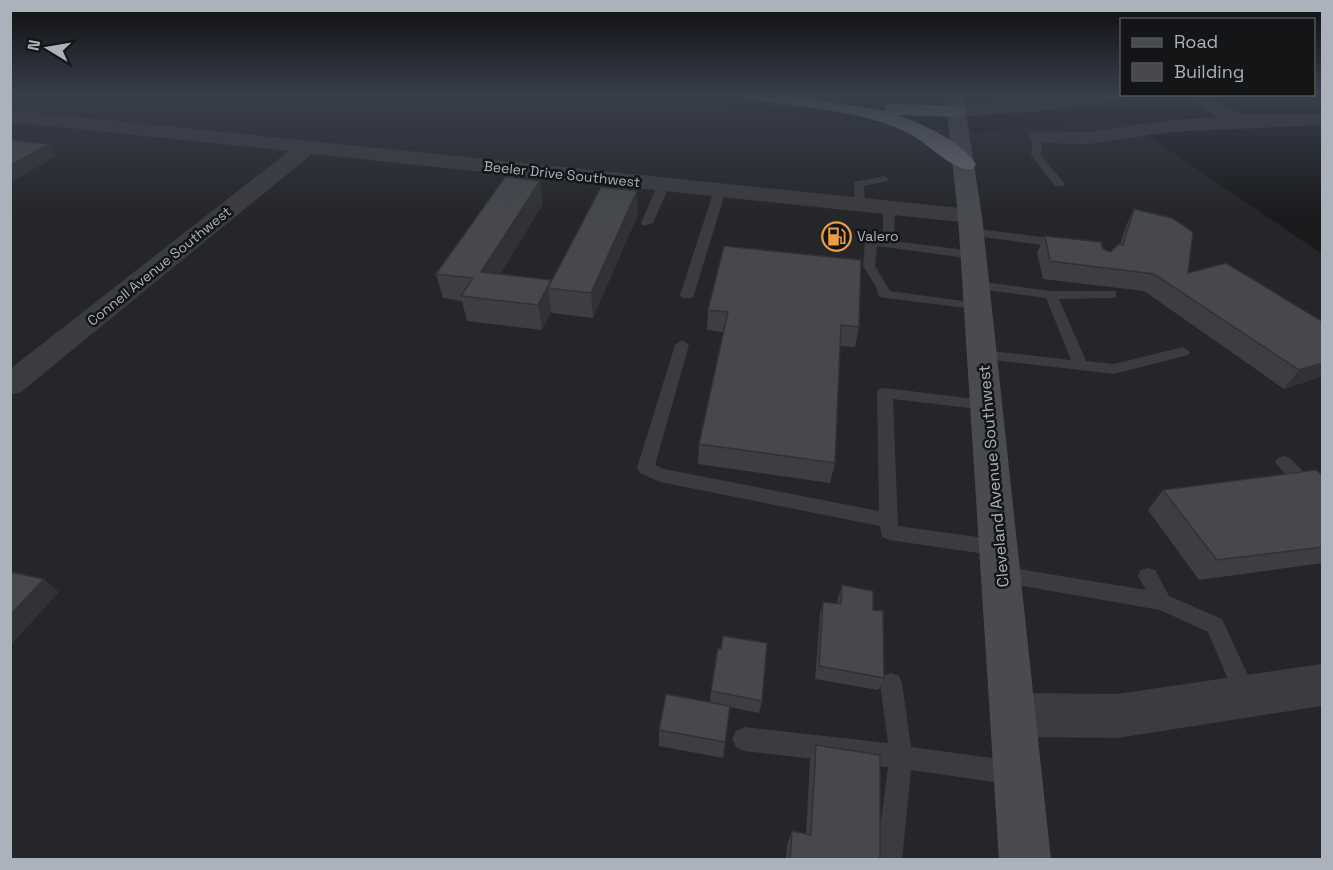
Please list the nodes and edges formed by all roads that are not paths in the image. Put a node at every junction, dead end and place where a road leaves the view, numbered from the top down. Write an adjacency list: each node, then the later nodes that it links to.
1 (188, 135): 6 (street, Beeler Drive Southwest)
2 (929, 135): 7 (highway)
3 (961, 135): 7 (main road, Cleveland Avenue Southwest)
4 (1112, 135): 5 (street)
5 (1038, 137): 10 (lane)
6 (306, 147): 9 (street, Beeler Drive Southwest); 25 (street, Connell Avenue Southwest)
7 (965, 164): 17 (main road, Cleveland Avenue Southwest)
8 (884, 179): 12 (lane)
9 (664, 184): 11 (street, Beeler Drive Southwest); 14 (lane)
10 (1059, 184)
11 (716, 186): 12 (street, Beeler Drive Southwest); 20 (lane)
12 (858, 194): 13 (street, Beeler Drive Southwest)
13 (889, 207): 15 (lane); 17 (street, Beeler Drive Southwest)
14 (647, 223)
15 (883, 244): 17 (lane); 17 (lane)
16 (1076, 245): 17 (lane)
17 (974, 259): 18 (lane); 23 (main road, Cleveland Avenue Southwest)
18 (1051, 294): 19 (lane); 24 (lane)
19 (1112, 294)
20 (687, 295)
21 (682, 345): 29 (lane)
22 (1184, 352): 24 (lane)
23 (982, 356): 24 (lane); 26 (main road, Cleveland Avenue Southwest)
24 (1081, 366)
25 (10, 385)
26 (986, 405): 29 (lane); 30 (main road, Cleveland Avenue Southwest)
27 (1284, 462): 28 (lane)
28 (1323, 501)
29 (888, 520): 30 (lane)
30 (1000, 561): 32 (lane); 36 (main road, Cleveland Avenue Southwest)
31 (1148, 576): 32 (lane)
32 (1162, 602): 35 (lane)
33 (891, 683): 38 (lane)
34 (1323, 685): 35 (street)
35 (1246, 696): 36 (street)
36 (1013, 715): 39 (main road, Cleveland Avenue Southwest)
37 (744, 739): 38 (lane)
38 (900, 756): 39 (lane); 40 (lane)
39 (1018, 773): 41 (main road, Cleveland Avenue Southwest)
40 (889, 860)
41 (1025, 860)

